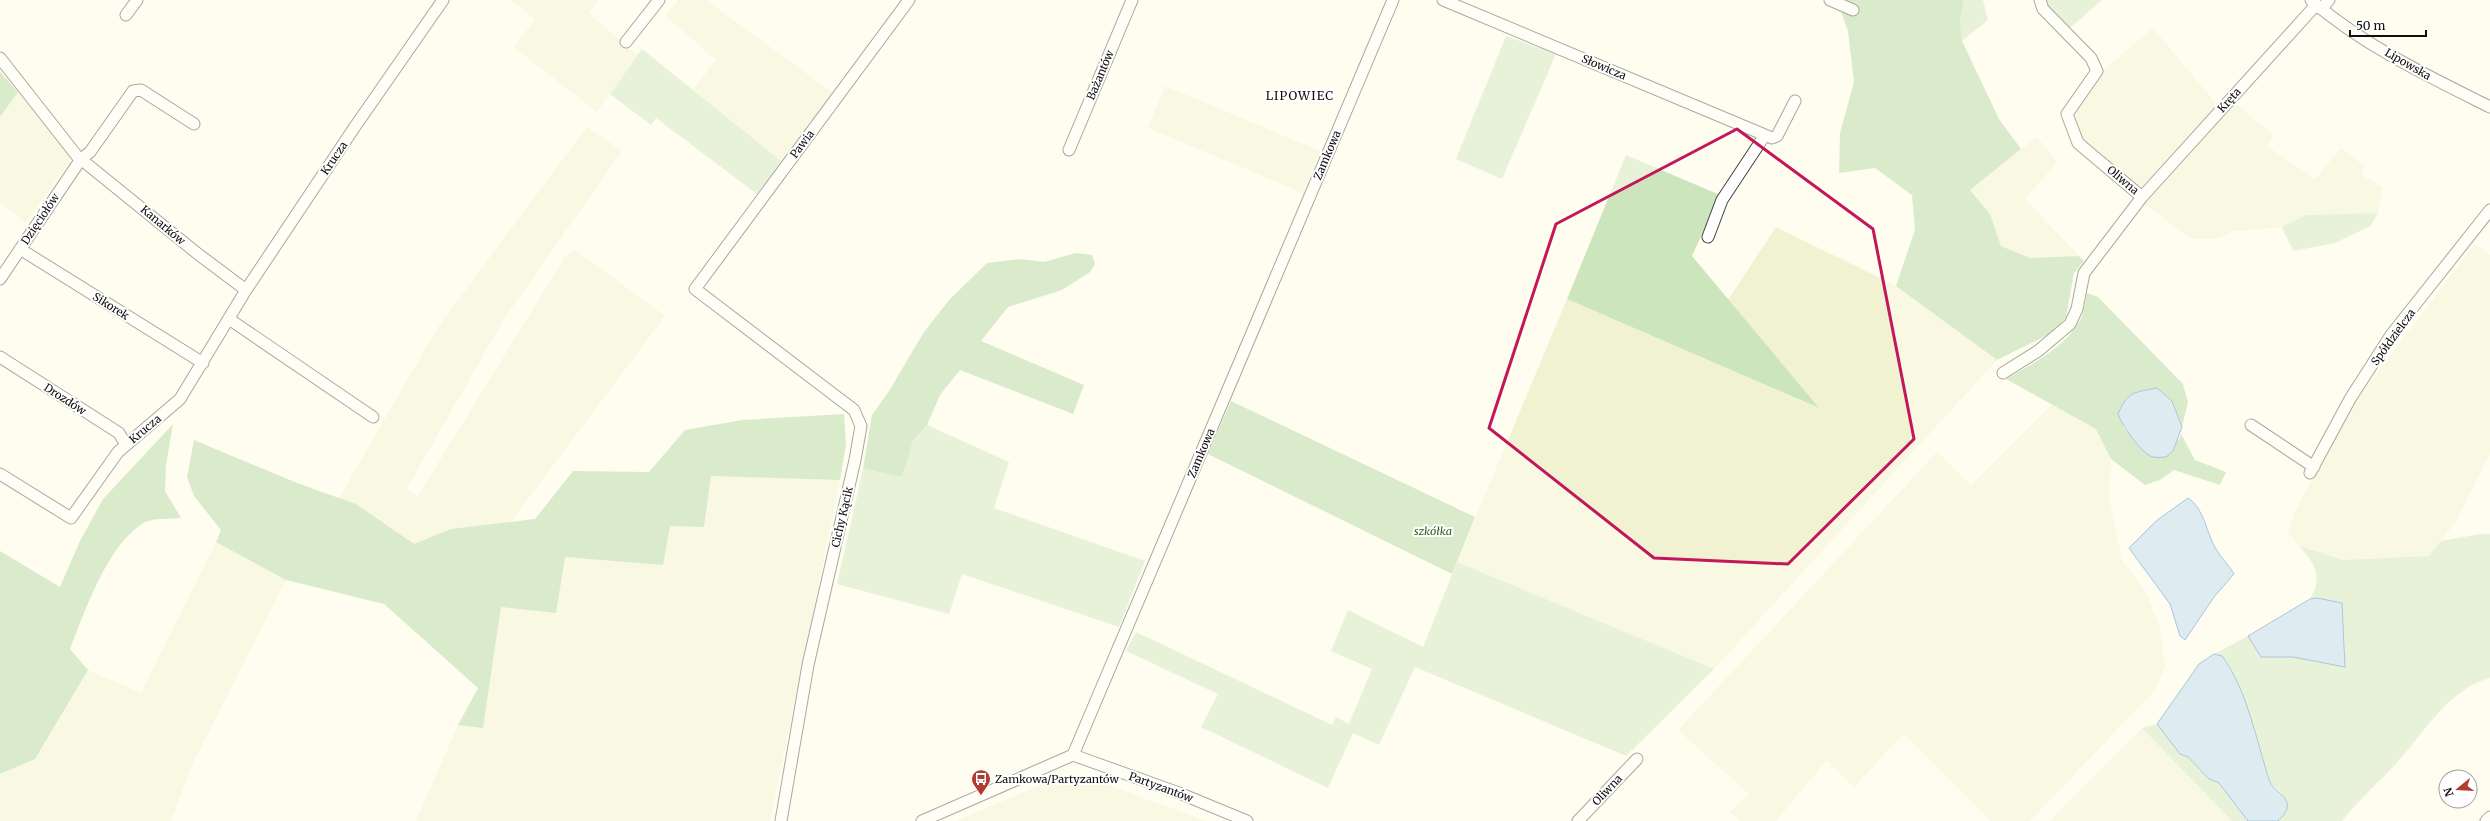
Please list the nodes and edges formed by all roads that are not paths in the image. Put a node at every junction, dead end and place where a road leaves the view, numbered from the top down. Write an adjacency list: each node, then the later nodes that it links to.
1 (138, 0): 13 (street)
2 (443, 0): 28 (street, Krucza)
3 (659, 0): 14 (street)
4 (909, 0): 27 (street, Pawia)
5 (1132, 0): 20 (street, Bażantów)
6 (1393, 0): 37 (street, Zamkowa)
7 (1443, 0): 19 (street, Słowicza)
8 (1830, 0): 12 (street)
9 (2040, 0): 22 (street, Oliwna)
10 (2330, 0): 11 (street, Kręta)
11 (2316, 5): 17 (street, Lipowska); 22 (street, Kręta)
12 (1853, 10)
13 (126, 15)
14 (626, 42)
15 (0, 58): 21 (street, Kanarków)
16 (1795, 101): 19 (street)
17 (2490, 107)
18 (194, 124): 21 (street)
19 (1765, 135): 24 (street)
20 (1069, 150)
21 (81, 159): 25 (street, Dzięciołów); 28 (street, Kanarków)
22 (2142, 197): 32 (street, Oliwna)
23 (2490, 210): 34 (street, Spółdzielcza)
24 (1708, 237)
25 (20, 249): 26 (street, Dzięciołów); 31 (street, Sikorek)
26 (0, 279)
27 (695, 289): 40 (street, Cichy Kącik)
28 (246, 290): 29 (street, Krucza)
29 (229, 319): 31 (street, Krucza); 33 (street)
30 (0, 357): 35 (street, Drozdów)
31 (203, 363): 35 (street, Krucza)
32 (2003, 373)
33 (373, 417)
34 (2250, 425)
35 (126, 445): 36 (street, Krucza)
36 (0, 474)
37 (1073, 755): 41 (street); 42 (street, Partyzantów)
38 (1637, 759): 43 (street, Oliwna)
39 (2490, 817): 44 (street)
40 (781, 821)
41 (922, 821)
42 (1247, 821)
43 (1578, 821)
44 (2486, 821)

